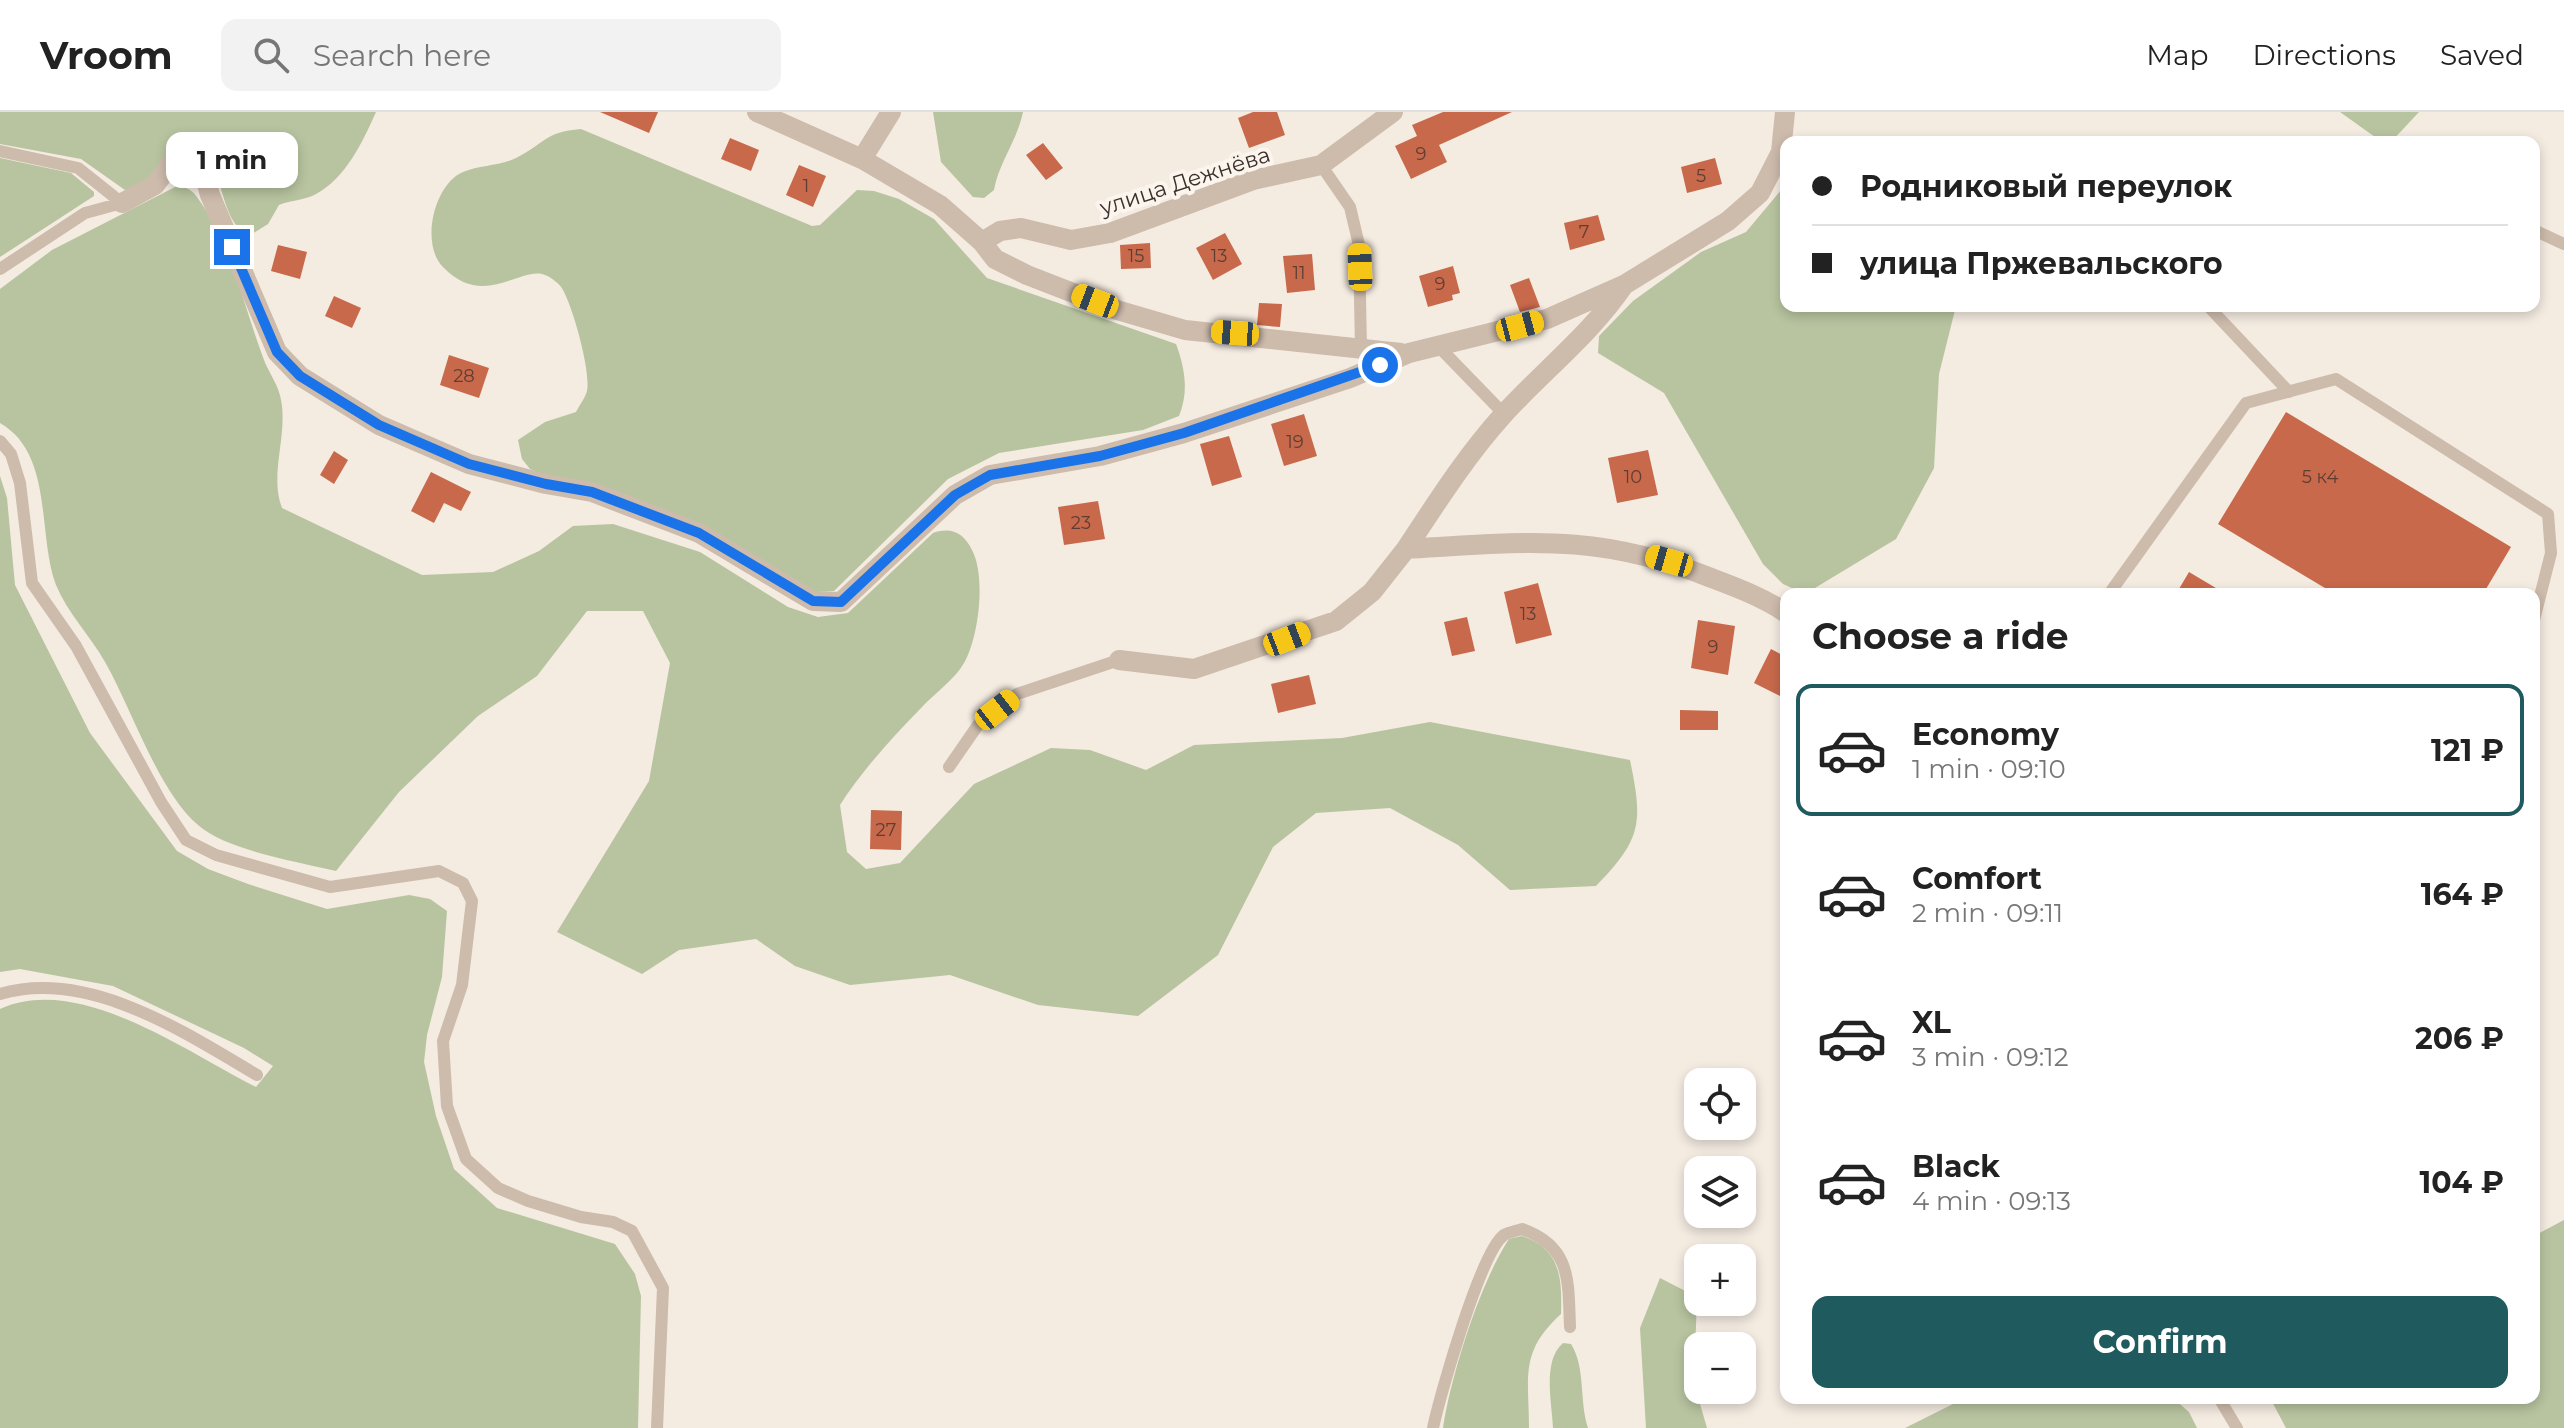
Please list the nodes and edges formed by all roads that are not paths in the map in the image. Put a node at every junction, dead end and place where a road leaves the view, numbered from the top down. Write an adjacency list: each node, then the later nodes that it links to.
1 (757, 112): 8 (street)
2 (891, 112): 8 (street)
3 (1393, 112): 9 (street, улица Дежнёва)
4 (1785, 112): 5 (street)
5 (1783, 136)
6 (0, 151): 10 (lane)
7 (1780, 154): 15 (street)
8 (862, 159): 12 (street)
9 (1321, 165): 12 (street, улица Дежнёва); 18 (lane)
10 (122, 203): 14 (lane); 19 (street)
11 (2540, 233): 13 (lane)
12 (982, 242): 18 (street)
13 (2564, 244)
14 (0, 269)
15 (1624, 285): 17 (street); 21 (street)
16 (2214, 312): 20 (lane)
17 (1439, 347): 19 (street); 21 (lane)
18 (1361, 349): 19 (street)
19 (1409, 353)
20 (2289, 392): 24 (lane); 25 (lane)
21 (1504, 414): 23 (street)
22 (0, 441): 33 (lane)
23 (1406, 549): 26 (street); 27 (street)
24 (2113, 588)
25 (2540, 596)
26 (1780, 610)
27 (1119, 660): 28 (lane)
28 (949, 767)
29 (0, 994): 30 (lane)
30 (257, 1075)
31 (1570, 1327): 34 (lane)
32 (2223, 1404): 35 (lane)
33 (657, 1428)
34 (1433, 1428)
35 (2237, 1428)

